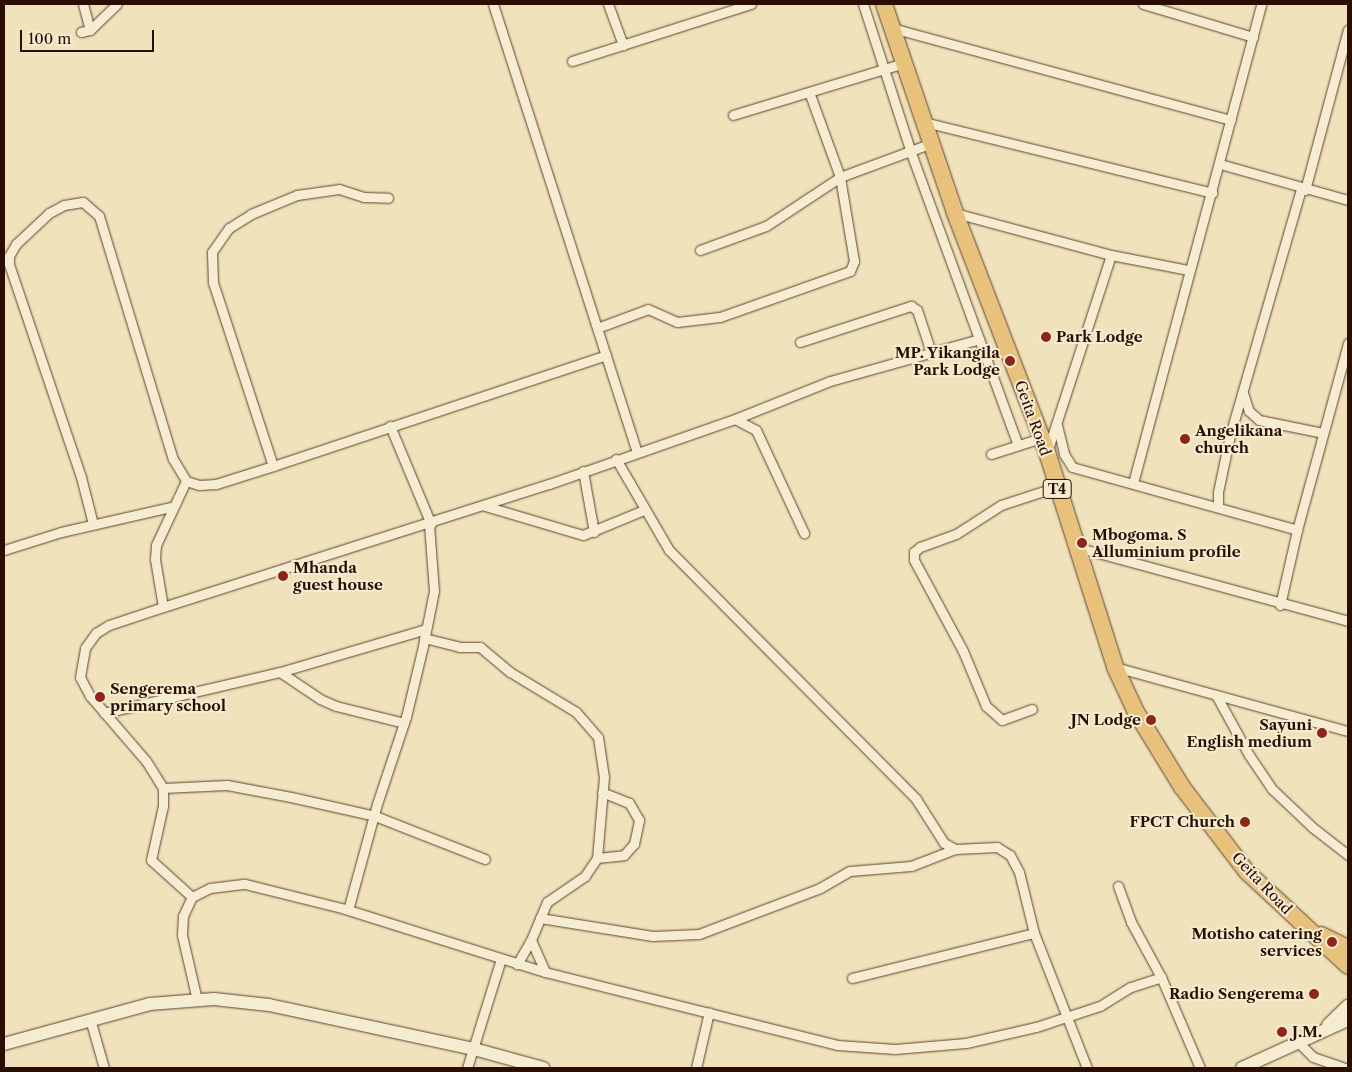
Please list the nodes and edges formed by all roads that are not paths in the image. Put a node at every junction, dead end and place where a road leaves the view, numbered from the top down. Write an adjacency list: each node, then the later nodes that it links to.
1 (83, 4): 2 (street)
2 (117, 4)
3 (493, 4): 34 (street)
4 (608, 4): 14 (street)
5 (751, 4): 14 (street)
6 (863, 4): 17 (street)
7 (884, 4): 11 (highway, Geita Road / T4)
8 (1143, 4): 10 (street)
9 (1261, 4): 13 (street)
10 (1175, 8): 13 (street)
11 (892, 28): 16 (highway, Geita Road / T4); 20 (street)
12 (1348, 30): 26 (street)
13 (1253, 37): 20 (street)
14 (623, 45): 15 (street)
15 (572, 62)
16 (904, 63): 17 (street); 21 (highway, Geita Road / T4)
17 (884, 69): 18 (street); 23 (street)
18 (809, 92): 19 (street); 25 (street)
19 (733, 115)
20 (1231, 120): 24 (street)
21 (924, 122): 22 (highway, Geita Road / T4); 27 (street)
22 (932, 143): 23 (street); 30 (highway, Geita Road / T4)
23 (910, 151): 25 (street); 35 (street)
24 (1220, 164): 26 (street); 27 (street)
25 (840, 177): 31 (street); 34 (street)
26 (1303, 189): 29 (street); 40 (street)
27 (1212, 193): 33 (street)
28 (388, 198): 50 (street)
29 (1348, 200)
30 (955, 213): 32 (street); 46 (highway, Geita Road / T4)
31 (700, 250)
32 (1111, 255): 33 (street); 42 (street)
33 (1188, 270): 53 (street)
34 (597, 328): 39 (street)
35 (979, 339): 38 (street); 45 (street)
36 (800, 342): 38 (street)
37 (1348, 343): 44 (street)
38 (931, 352): 41 (street)
39 (606, 356): 43 (street); 47 (street)
40 (1242, 391): 44 (street); 56 (street)
41 (735, 419): 47 (street); 63 (street)
42 (1057, 425): 46 (street); 53 (street)
43 (390, 426): 50 (street); 60 (street)
44 (1323, 433): 61 (street)
45 (1018, 445): 46 (street); 48 (street)
46 (1044, 445): 54 (highway, Geita Road / T4)
47 (637, 452): 49 (street)
48 (991, 454)
49 (616, 459): 51 (street); 58 (street)
50 (273, 466): 52 (street)
51 (583, 472): 55 (street); 62 (street)
52 (186, 481): 57 (street); 59 (street)
53 (1133, 484): 56 (street)
54 (1056, 487): 64 (highway, Geita Road / T4); 73 (street)
55 (485, 506): 60 (street); 62 (street)
56 (1218, 507): 61 (street)
57 (171, 508): 59 (street); 67 (street)
58 (644, 510): 62 (street); 80 (street)
59 (93, 524): 65 (street)
60 (430, 524): 67 (street); 69 (street)
61 (1297, 530): 66 (street)
62 (594, 532)
63 (804, 533)
64 (1075, 547): 66 (street); 70 (highway, Geita Road / T4)
65 (4, 550)
66 (1280, 605): 68 (street)
67 (163, 607): 74 (street)
68 (1348, 621)
69 (425, 634): 71 (street); 75 (street); 78 (street)
70 (1115, 667): 72 (street); 88 (highway, Geita Road / T4)
71 (280, 672): 74 (street); 75 (street)
72 (1216, 695): 76 (street); 81 (street)
73 (1032, 709)
74 (104, 713): 77 (street)
75 (404, 723): 79 (street)
76 (1348, 731)
77 (163, 788): 79 (street); 85 (street)
78 (602, 792): 82 (street); 82 (street)
79 (374, 816): 83 (street); 86 (street)
80 (955, 849): 87 (street); 89 (street)
81 (1348, 855)
82 (597, 858): 87 (street)
83 (484, 859)
84 (1118, 886): 96 (street)
85 (192, 897): 86 (street); 98 (street)
86 (348, 910): 92 (street)
87 (540, 918): 90 (street)
88 (1307, 929): 91 (highway, Geita Road / T4); 94 (highway, Geita Road / T4)
89 (1034, 933): 97 (street); 101 (street)
90 (531, 940): 93 (street); 95 (street)
91 (1348, 948)
92 (501, 959): 93 (street); 107 (street)
93 (516, 964): 95 (street)
94 (1348, 966)
95 (545, 972): 100 (street)
96 (1161, 977): 101 (street); 113 (street)
97 (852, 978)
98 (197, 1000): 102 (main road); 107 (main road)
99 (1348, 1006): 104 (main road)
100 (709, 1012): 101 (street); 111 (street)
101 (1066, 1017): 112 (street)
102 (90, 1019): 106 (main road); 108 (street)
103 (1348, 1020): 104 (main road)
104 (1323, 1030): 105 (main road)
105 (1298, 1042): 114 (main road); 115 (street)
106 (4, 1044)
107 (474, 1049): 109 (street); 110 (main road)
108 (104, 1068)
109 (468, 1068)
110 (543, 1068)
111 (696, 1068)
112 (1087, 1068)
113 (1200, 1068)
114 (1242, 1068)
115 (1345, 1068)

